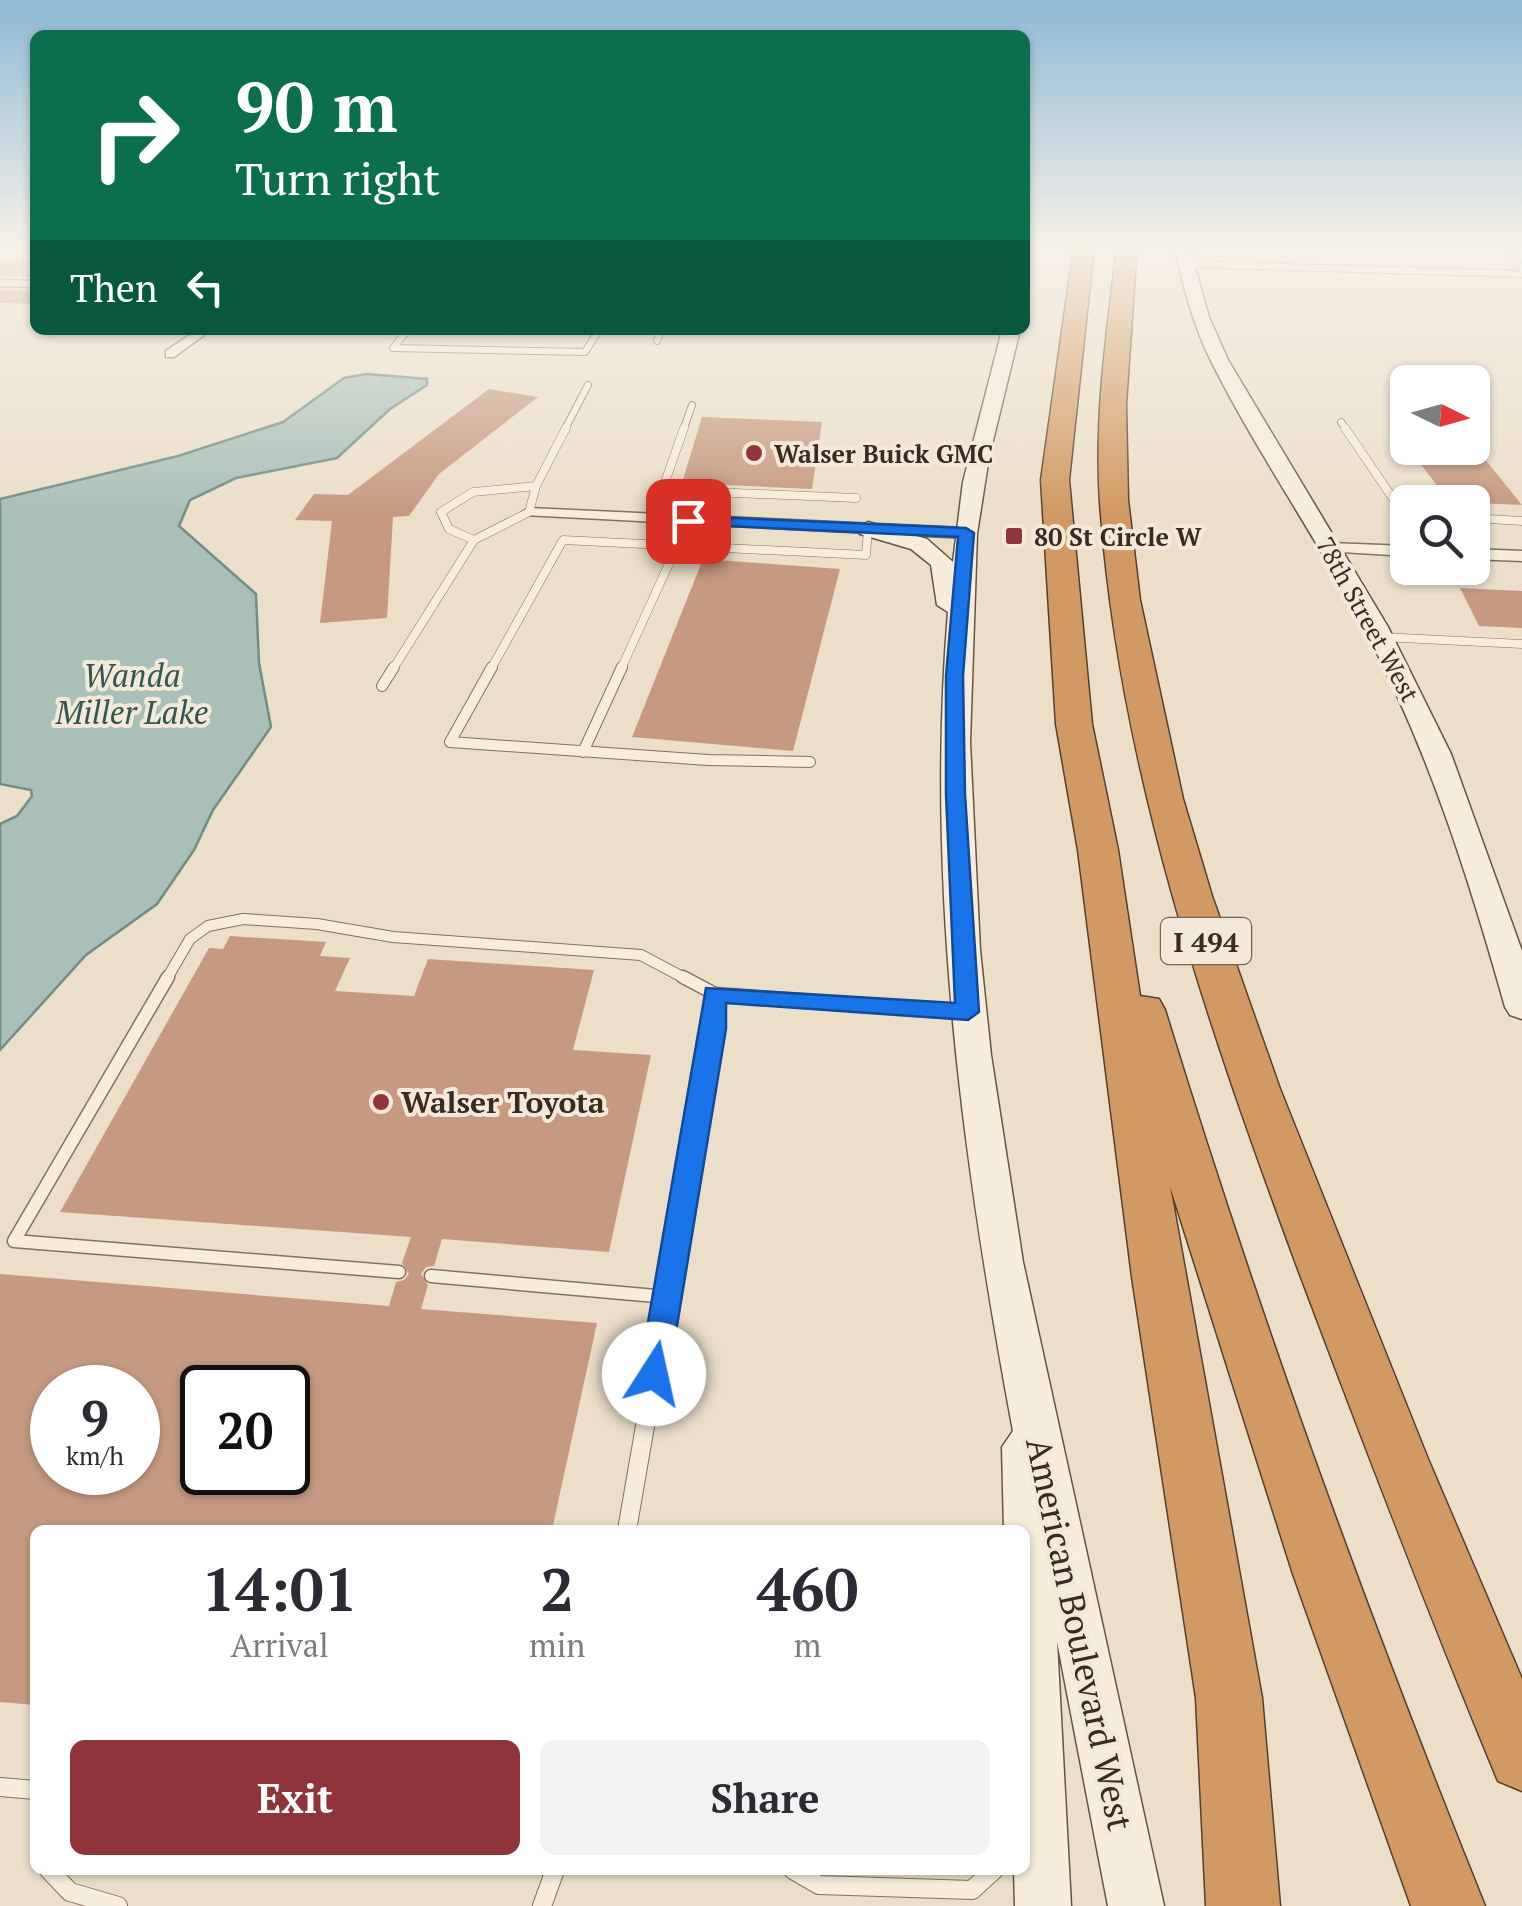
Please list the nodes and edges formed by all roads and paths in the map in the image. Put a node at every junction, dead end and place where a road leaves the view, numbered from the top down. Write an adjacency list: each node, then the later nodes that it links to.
1 (198, 335): 10 (street)
2 (404, 335): 3 (lane)
3 (597, 335)
4 (659, 335): 9 (lane)
5 (1010, 335): 23 (street, American Boulevard West)
6 (1073, 335): 36 (highway, I 494)
7 (1120, 335): 47 (highway, I 494)
8 (1209, 335): 26 (street, 78th Street West)
9 (657, 341)
10 (170, 354)
11 (588, 385): 14 (lane)
12 (692, 405): 15 (lane)
13 (1342, 422): 16 (lane)
14 (536, 486): 18 (lane); 24 (lane)
15 (663, 490): 17 (lane); 19 (lane)
16 (1390, 494)
17 (856, 498)
18 (529, 512): 19 (street); 24 (lane)
19 (652, 519): 22 (street)
20 (1490, 519): 21 (lane)
21 (1522, 522)
22 (868, 528): 23 (street); 25 (lane); 32 (street)
23 (966, 533): 32 (street, American Boulevard West)
24 (474, 540): 33 (lane)
25 (677, 546): 34 (lane); 34 (lane)
26 (1330, 548): 27 (street); 30 (street, 78th Street West)
27 (1390, 550)
28 (1490, 555): 29 (street)
29 (1522, 556)
30 (1381, 637): 31 (lane); 37 (street, 78th Street West)
31 (1522, 644)
32 (956, 661): 40 (street, American Boulevard West)
33 (382, 686)
34 (583, 752): 35 (lane)
35 (810, 762)
36 (1098, 850): 59 (highway); 60 (highway, I 494)
37 (1514, 948): 39 (street, 78th Street West)
38 (715, 994): 40 (lane); 41 (lane); 43 (lane)
39 (1522, 1007)
40 (968, 1012): 44 (street, American Boulevard West)
41 (399, 1272)
42 (431, 1276): 43 (lane)
43 (667, 1297): 45 (lane)
44 (1021, 1363): 46 (street, American Boulevard West); 58 (street, American Boulevard West)
45 (628, 1525)
46 (1023, 1525)
47 (1454, 1602): 48 (highway); 49 (highway, I 494)
48 (1522, 1714)
49 (1522, 1757)
50 (0, 1788): 51 (lane)
51 (30, 1790)
52 (52, 1875): 56 (lane)
53 (553, 1875): 57 (lane)
54 (800, 1875): 55 (lane)
55 (1020, 1875)
56 (118, 1906)
57 (542, 1906)
58 (1136, 1906)
59 (1243, 1906)
60 (1448, 1906)

